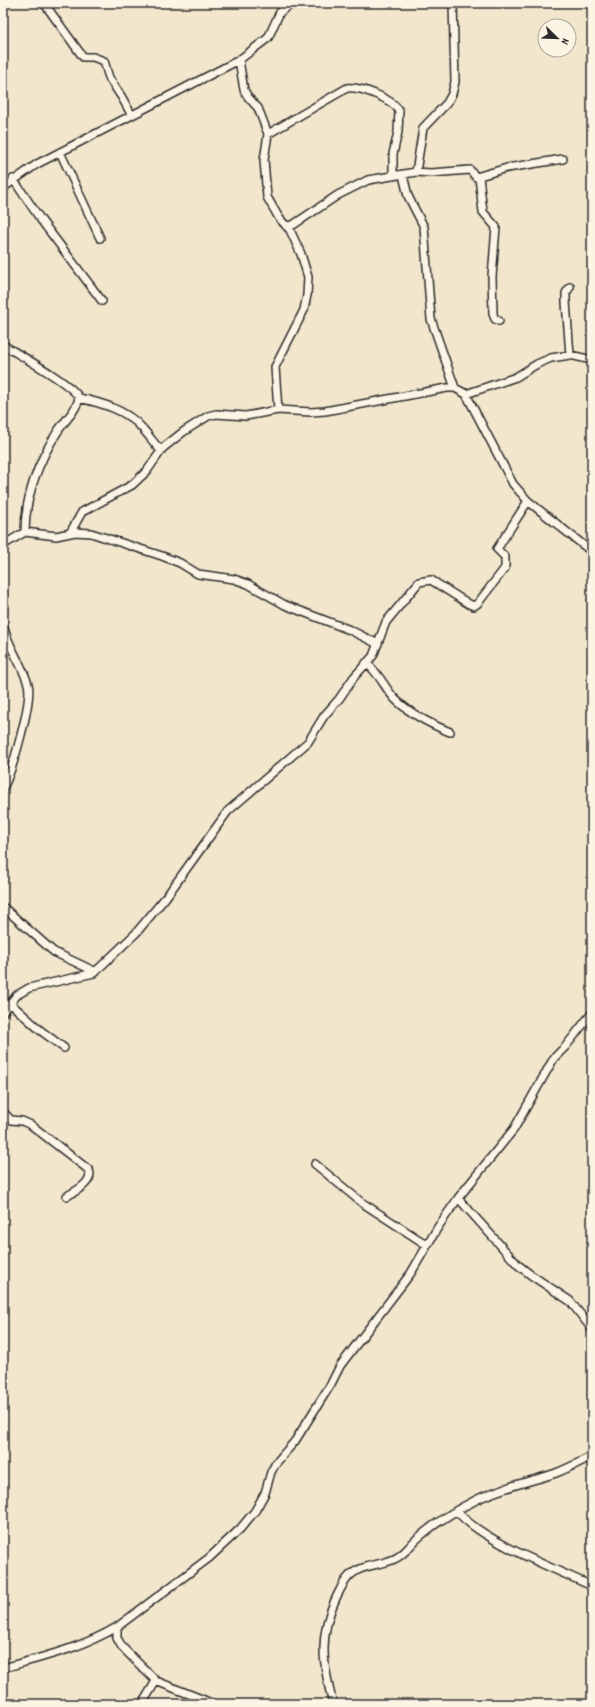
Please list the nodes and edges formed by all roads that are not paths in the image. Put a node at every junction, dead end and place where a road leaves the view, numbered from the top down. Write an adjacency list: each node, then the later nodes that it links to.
1 (44, 3): 5 (street)
2 (293, 3): 4 (street)
3 (454, 3): 9 (street)
4 (239, 60): 5 (street); 6 (street)
5 (131, 114): 7 (street)
6 (268, 134): 11 (street); 15 (street)
7 (60, 152): 13 (street); 16 (street)
8 (562, 159): 12 (street)
9 (416, 172): 10 (street); 12 (street)
10 (403, 175): 11 (street); 23 (street)
11 (393, 176): 15 (street)
12 (478, 177): 19 (street)
13 (13, 180): 14 (street); 18 (street)
14 (3, 188)
15 (286, 226): 26 (street)
16 (100, 238)
17 (570, 287): 21 (street)
18 (102, 301)
19 (499, 321)
20 (3, 344): 25 (street)
21 (570, 355): 22 (street); 24 (street)
22 (592, 360)
23 (455, 388): 24 (street); 26 (street)
24 (466, 394): 28 (street)
25 (79, 398): 27 (street); 29 (street)
26 (278, 410): 27 (street)
27 (161, 451): 30 (street)
28 (528, 501): 32 (street); 36 (street)
29 (25, 532): 30 (street); 31 (street)
30 (70, 533): 36 (street)
31 (3, 545)
32 (592, 552)
33 (3, 594): 34 (street)
34 (3, 611)
35 (3, 624): 39 (street)
36 (378, 644): 37 (street)
37 (366, 664): 38 (street); 41 (street)
38 (450, 732)
39 (3, 788)
40 (3, 907): 41 (street)
41 (96, 972): 42 (street)
42 (11, 1004): 43 (street); 45 (street)
43 (3, 1012)
44 (592, 1013): 49 (street)
45 (64, 1048)
46 (3, 1112): 48 (street)
47 (315, 1164): 50 (street)
48 (67, 1196)
49 (458, 1198): 50 (street); 51 (street)
50 (427, 1245): 55 (street)
51 (592, 1329)
52 (592, 1456): 53 (street)
53 (457, 1511): 54 (street); 62 (street)
54 (592, 1586)
55 (117, 1627): 56 (street); 57 (street)
56 (95, 1638): 57 (street); 58 (street)
57 (118, 1640): 59 (street)
58 (3, 1668)
59 (156, 1681): 60 (street); 61 (street)
60 (142, 1704)
61 (214, 1704)
62 (333, 1704)

